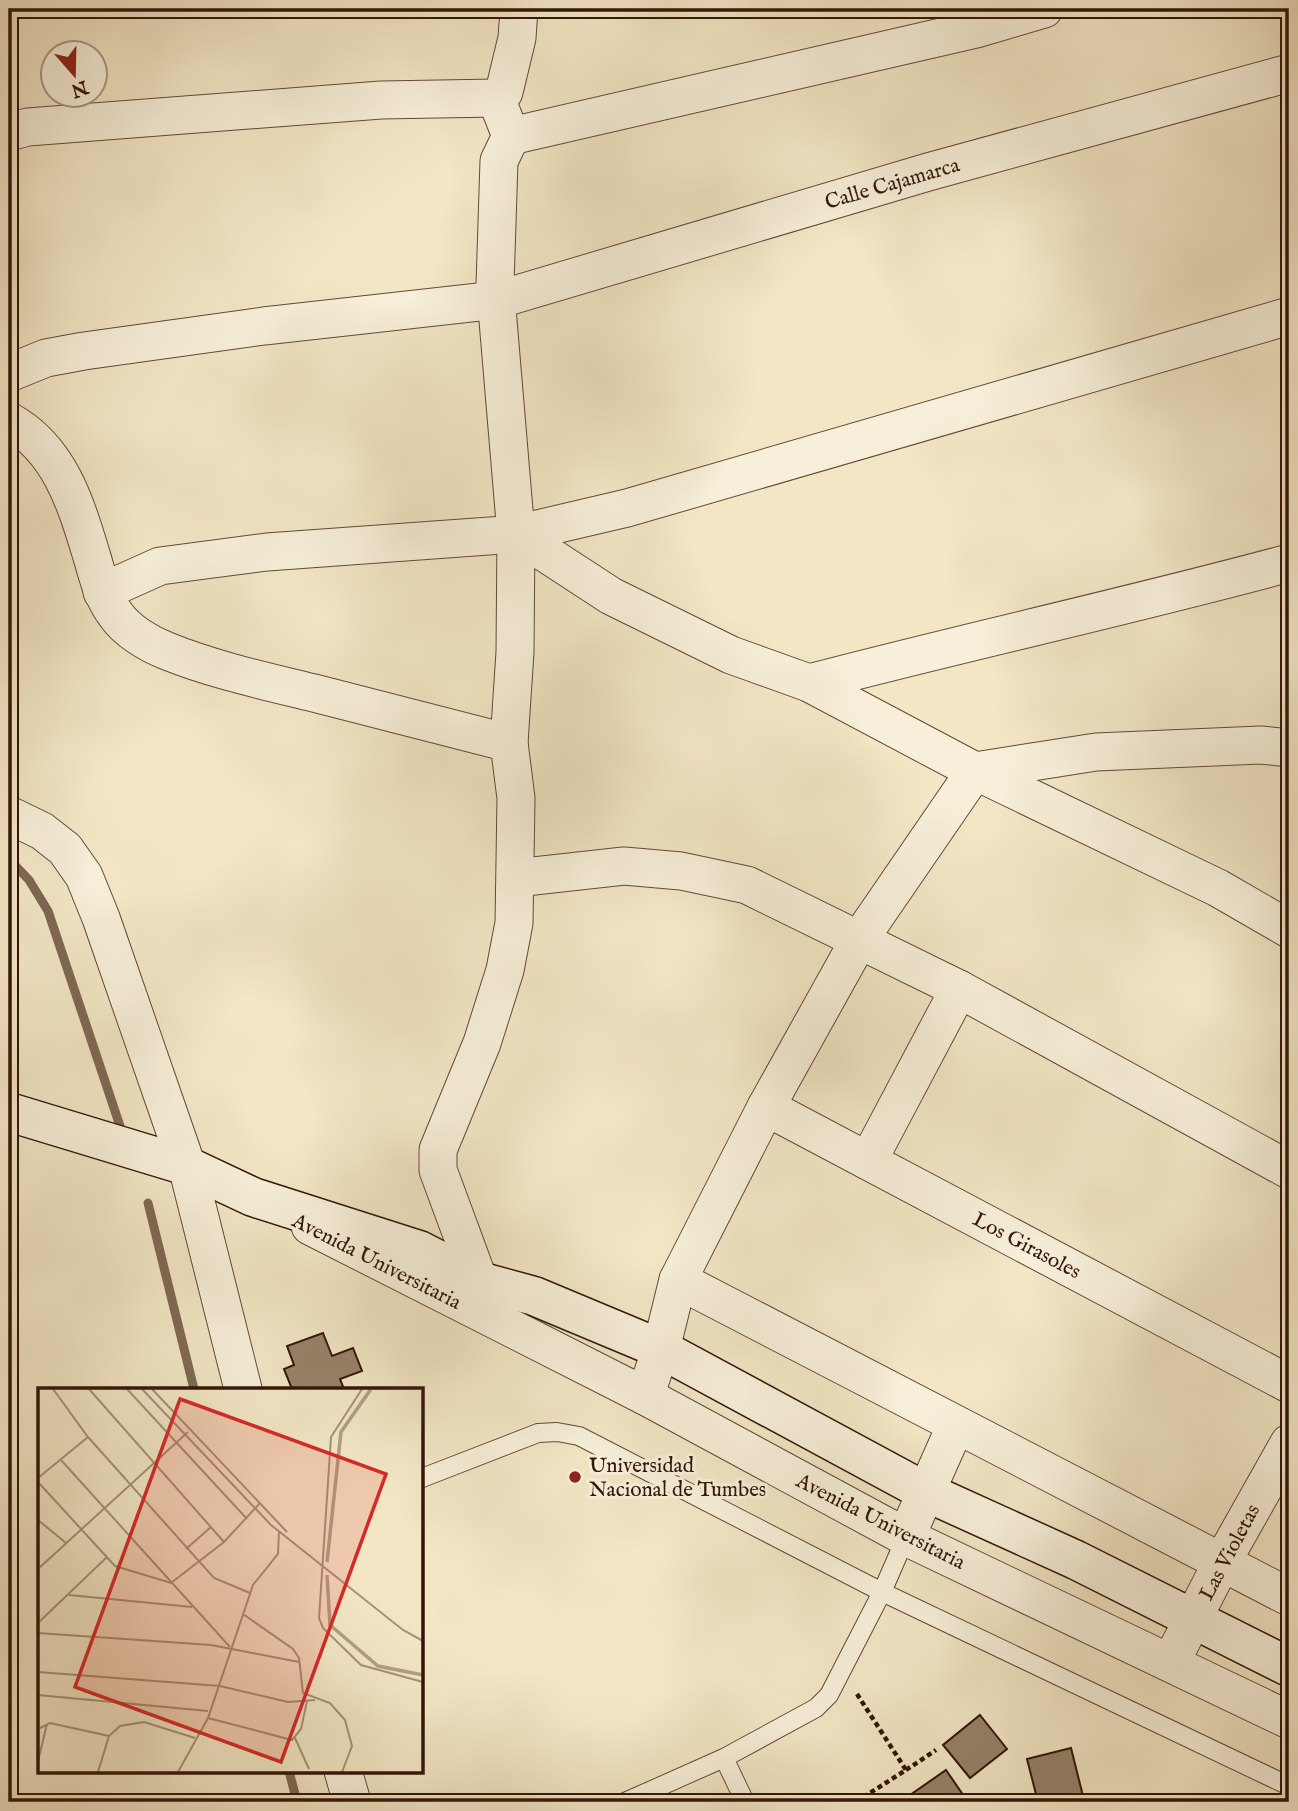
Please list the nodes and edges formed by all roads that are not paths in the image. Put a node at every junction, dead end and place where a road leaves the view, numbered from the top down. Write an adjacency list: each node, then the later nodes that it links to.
1 (519, 9): 4 (street)
2 (1044, 9): 6 (street)
3 (1289, 73): 7 (street, Calle Cajamarca)
4 (496, 98): 5 (street); 6 (street)
5 (9, 132)
6 (510, 136): 7 (street)
7 (496, 300): 9 (street, Calle Cajamarca); 11 (street)
8 (1289, 316): 11 (street)
9 (9, 373)
10 (9, 421): 13 (street)
11 (516, 534): 13 (street); 14 (street); 15 (street)
12 (1289, 563): 14 (street)
13 (102, 592): 15 (street)
14 (809, 683): 17 (street)
15 (509, 743): 19 (street)
16 (1289, 748): 17 (street)
17 (975, 771): 20 (street); 21 (street)
18 (9, 815): 26 (street)
19 (516, 878): 21 (street); 30 (street)
20 (1289, 929)
21 (859, 940): 22 (street); 23 (street)
22 (959, 989): 25 (street); 27 (street)
23 (766, 1107): 25 (street, Los Girasoles); 29 (street)
24 (9, 1112): 26 (main road)
25 (868, 1161): 32 (street, Los Girasoles)
26 (187, 1166): 28 (main road); 33 (street)
27 (1289, 1170)
28 (253, 1197): 30 (main road); 34 (street, Avenida Universitaria)
29 (678, 1280): 31 (street); 35 (street)
30 (480, 1281): 31 (main road)
31 (661, 1349): 34 (street); 38 (main road)
32 (1289, 1384)
33 (243, 1388)
34 (645, 1396): 39 (street, Avenida Universitaria)
35 (956, 1425): 38 (street); 40 (street)
36 (1289, 1443): 40 (street, Las Violetas)
37 (424, 1477): 41 (lane)
38 (926, 1492): 39 (street); 43 (main road)
39 (906, 1537): 41 (lane); 44 (street, Avenida Universitaria)
40 (1222, 1562): 42 (street); 43 (street, Las Violetas)
41 (882, 1592): 47 (lane); 49 (lane)
42 (1289, 1597)
43 (1195, 1619): 44 (street, Las Violetas); 45 (main road)
44 (1171, 1662): 46 (street, Avenida Universitaria)
45 (1289, 1667)
46 (1289, 1720)
47 (724, 1758): 51 (lane); 52 (lane)
48 (343, 1772): 50 (street)
49 (1289, 1786)
50 (352, 1802)
51 (625, 1802)
52 (745, 1802)

